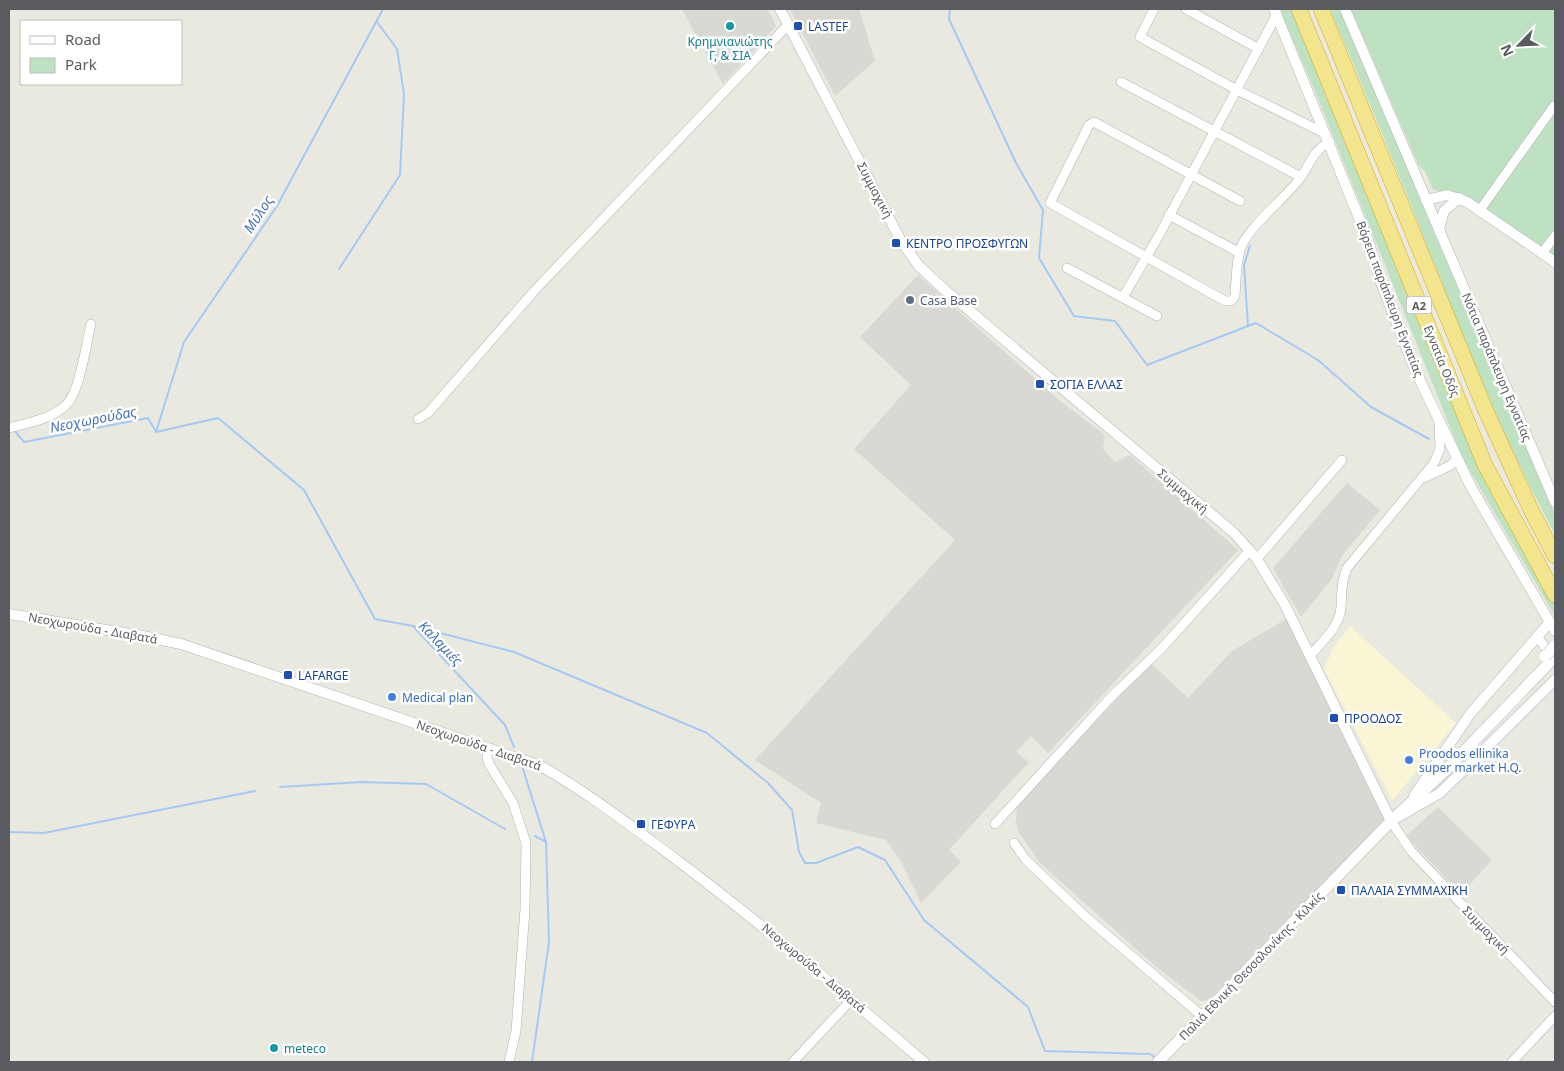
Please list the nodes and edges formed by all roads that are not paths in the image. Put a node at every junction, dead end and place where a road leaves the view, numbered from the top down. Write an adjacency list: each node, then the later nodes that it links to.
1 (780, 9): 8 (street, Συμμαχική)
2 (1154, 9): 11 (street)
3 (1186, 9): 9 (street)
4 (1299, 9): 43 (highway, Εγνατία Οδός / Α2)
5 (1321, 9): 41 (highway, Εγνατία Οδός / Α2)
6 (1345, 9): 18 (street)
7 (1275, 11): 9 (street); 14 (street, Βόρεια παράπλευρη Εγνατίας)
8 (788, 25): 33 (street); 40 (street, Συμμαχική)
9 (1259, 49): 11 (street)
10 (1121, 82): 13 (street)
11 (1237, 90): 13 (street); 14 (street)
12 (1554, 106): 20 (street)
13 (1214, 132): 15 (street); 16 (street)
14 (1328, 138): 16 (street); 32 (street, Βόρεια παράπλευρη Εγνατίας)
15 (1191, 175): 19 (street); 21 (street); 26 (street)
16 (1301, 177): 24 (street)
17 (1457, 199): 18 (street); 20 (street); 22 (street)
18 (1426, 200): 22 (street, Νότια παράπλευρη Εγνατίας)
19 (1240, 201)
20 (1480, 210): 25 (street)
21 (1169, 215): 24 (street); 26 (street)
22 (1439, 231): 39 (street, Νότια παράπλευρη Εγνατίας)
23 (1555, 236): 25 (street)
24 (1240, 253): 26 (street)
25 (1542, 253): 27 (street)
26 (1147, 258): 29 (street)
27 (1555, 262)
28 (1066, 268): 29 (street)
29 (1124, 297): 30 (street)
30 (1157, 316)
31 (92, 324): 34 (street)
32 (1438, 418): 35 (street, Βόρεια παράπλευρη Εγνατίας); 37 (street)
33 (418, 419)
34 (13, 427)
35 (1457, 459): 37 (street); 38 (street); 45 (street, Βόρεια παράπλευρη Εγνατίας)
36 (1342, 460): 42 (street)
37 (1434, 463): 38 (street)
38 (1424, 478): 48 (street)
39 (1555, 502)
40 (1250, 550): 42 (street, Συμμαχική); 54 (street)
41 (1555, 556)
42 (1257, 559): 48 (street, Συμμαχική)
43 (1555, 595)
44 (9, 614): 51 (street, Νεοχωρούδα - Διαβατά)
45 (1552, 626): 46 (street)
46 (1537, 636): 49 (street); 52 (street)
47 (1555, 646): 49 (main road, Παλιά Εθνική Θεσσαλονίκης - Κιλκίς, bridge)
48 (1310, 656): 53 (street, Συμμαχική)
49 (1552, 659): 52 (main road, Παλιά Εθνική Θεσσαλονίκης - Κιλκίς)
50 (1555, 680): 53 (street)
51 (488, 748): 56 (street, Νεοχωρούδα - Διαβατά); 60 (street)
52 (1410, 802): 53 (main road, Παλιά Εθνική Θεσσαλονίκης - Κιλκίς)
53 (1391, 821): 57 (street, Συμμαχική); 58 (main road, Παλιά Εθνική Θεσσαλονίκης - Κιλκίς)
54 (995, 824)
55 (1014, 843): 58 (street)
56 (852, 1000): 61 (street); 62 (street, Νεοχωρούδα - Διαβατά)
57 (1555, 1002)
58 (1202, 1016): 63 (main road, Παλιά Εθνική Θεσσαλονίκης - Κιλκίς)
59 (1555, 1016): 64 (street)
60 (510, 1062)
61 (793, 1062)
62 (924, 1062)
63 (1158, 1062)
64 (1512, 1062)

